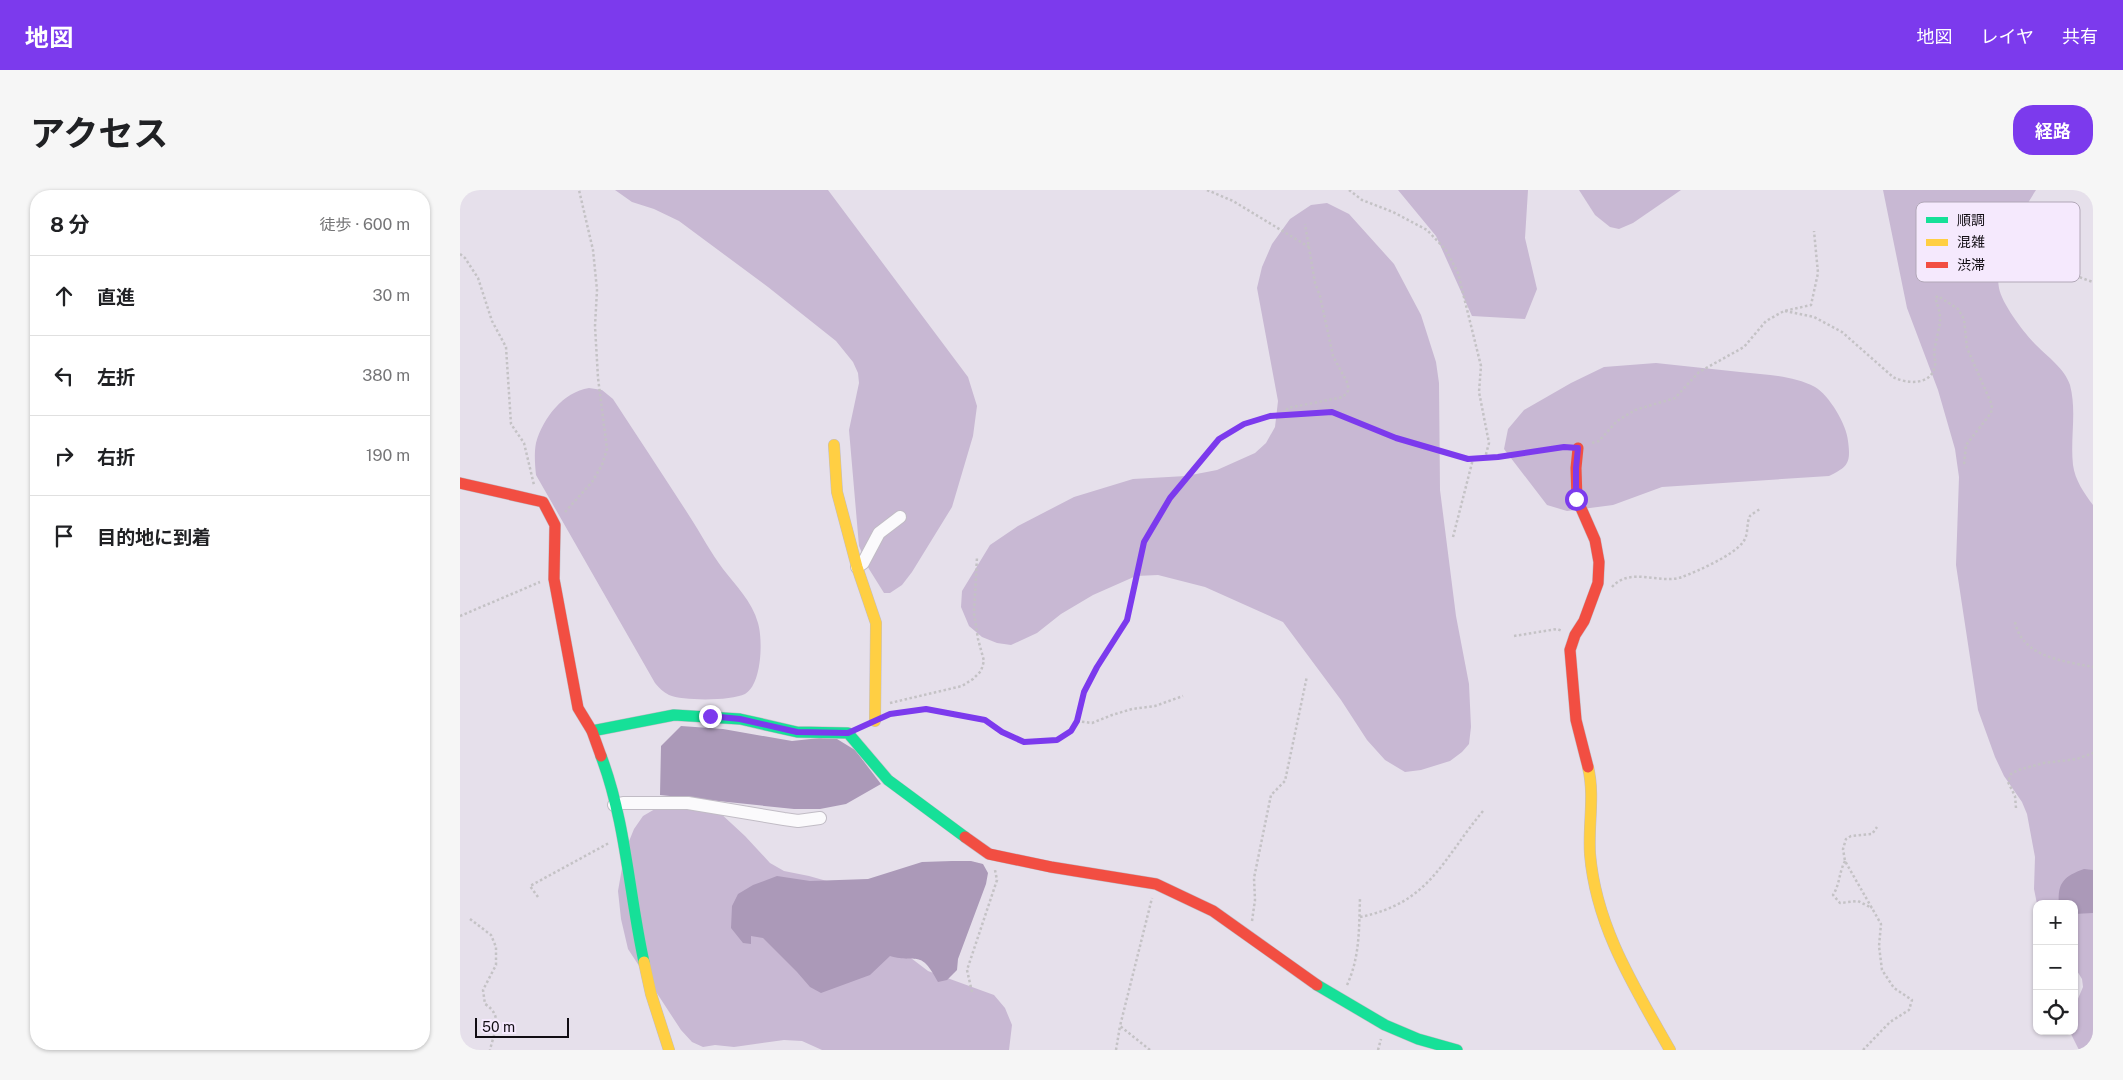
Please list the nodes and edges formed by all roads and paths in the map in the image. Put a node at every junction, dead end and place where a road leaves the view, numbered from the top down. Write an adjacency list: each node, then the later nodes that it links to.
1 (580, 190): 20 (path)
2 (1207, 190): 6 (path)
3 (1348, 190): 14 (path)
4 (1306, 224): 6 (path)
5 (1814, 232): 10 (path)
6 (1309, 247): 11 (path)
7 (460, 254): 18 (path)
8 (2080, 277): 9 (path)
9 (2093, 282)
10 (1784, 311): 13 (path); 16 (path)
11 (1282, 415): 15 (path); 36 (path)
12 (834, 445): 24 (street)
13 (1578, 448): 14 (path); 29 (street)
14 (1485, 458): 15 (path)
15 (1473, 459): 22 (path)
16 (1964, 465)
17 (460, 483): 18 (street)
18 (533, 500): 20 (street)
19 (1760, 509): 26 (path)
20 (551, 514): 25 (street)
21 (900, 517): 24 (street)
22 (1453, 537)
23 (977, 557): 34 (path)
24 (857, 568): 34 (street)
25 (554, 579): 27 (path); 37 (street)
26 (1608, 592)
27 (460, 616)
28 (2015, 622): 31 (path)
29 (1575, 635): 30 (path); 62 (street)
30 (1514, 636)
31 (2093, 667)
32 (1307, 676): 53 (path)
33 (1183, 696): 36 (path)
34 (875, 708): 35 (street)
35 (875, 721): 36 (path)
36 (1077, 721)
37 (592, 731): 39 (street); 45 (street)
38 (2093, 753): 40 (path)
39 (614, 805): 42 (street); 44 (street)
40 (2016, 808)
41 (1483, 811): 51 (path)
42 (820, 818)
43 (1877, 827): 46 (path)
44 (622, 839): 48 (path); 58 (street)
45 (989, 854): 47 (street); 54 (path)
46 (1845, 860): 50 (path); 50 (path)
47 (1156, 884): 53 (street); 56 (path)
48 (538, 897)
49 (1360, 898): 51 (path)
50 (1873, 909): 63 (path)
51 (1360, 917): 55 (path)
52 (470, 919): 57 (path)
53 (1246, 933): 55 (street)
54 (972, 992)
55 (1341, 998): 61 (street)
56 (1120, 1026): 59 (path); 60 (path)
57 (490, 1050)
58 (670, 1050)
59 (1116, 1050)
60 (1150, 1050)
61 (1458, 1050)
62 (1670, 1050)
63 (1863, 1050)

